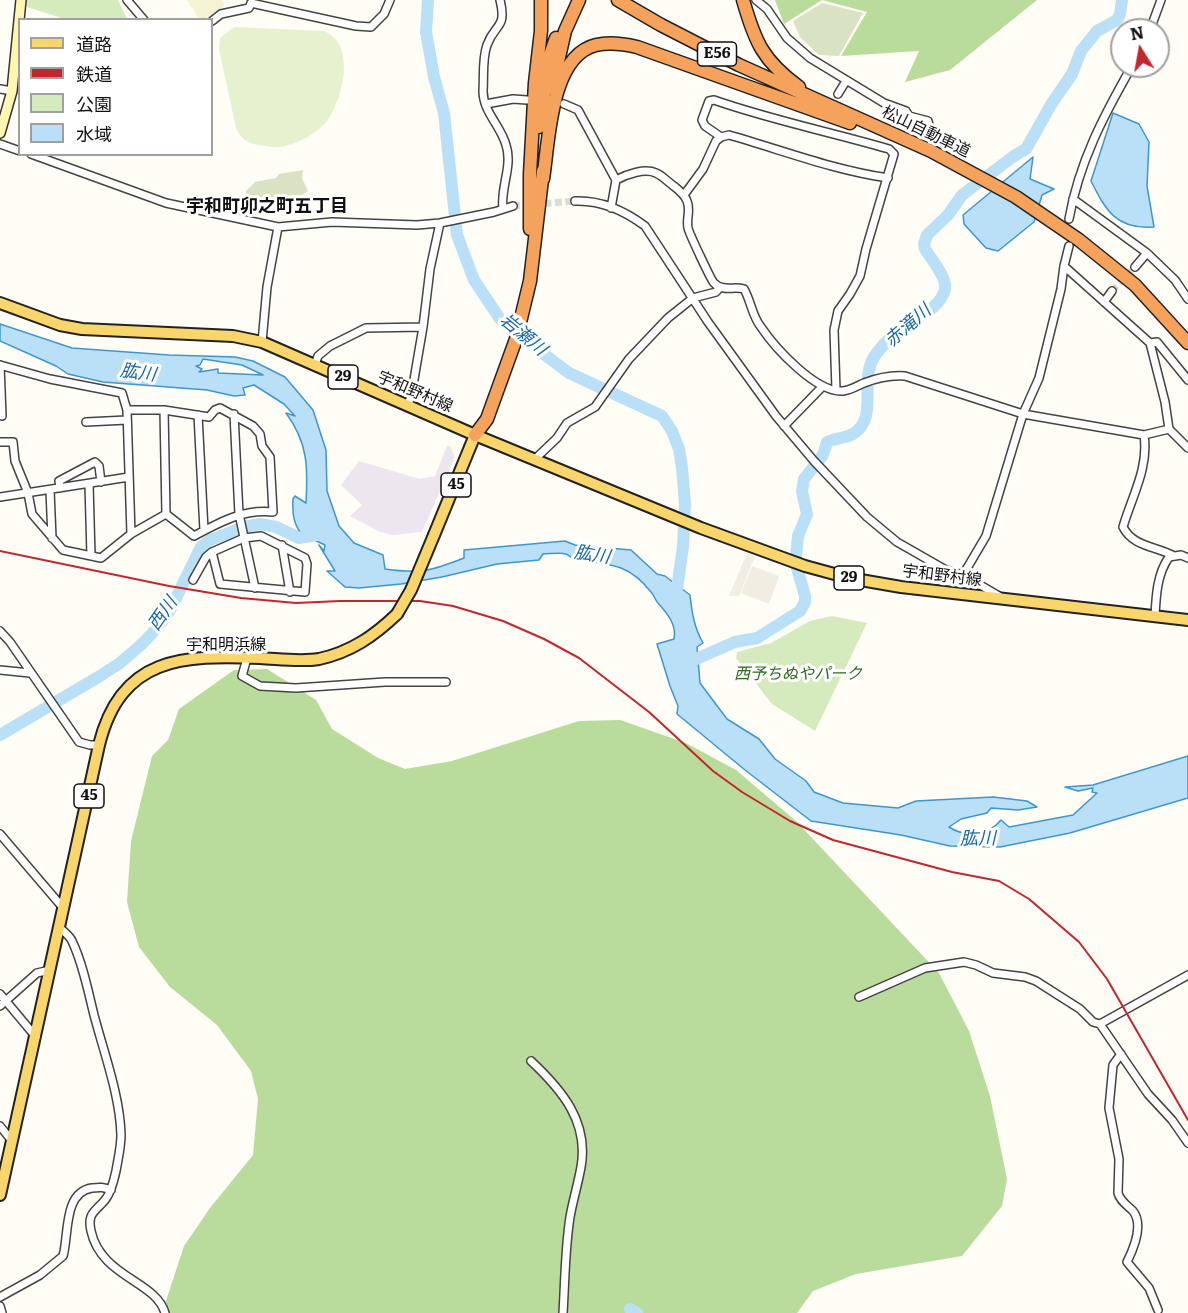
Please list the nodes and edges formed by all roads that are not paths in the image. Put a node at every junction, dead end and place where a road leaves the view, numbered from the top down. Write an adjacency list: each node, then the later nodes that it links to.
1 (21, 0): 13 (main road)
2 (127, 0): 14 (street)
3 (390, 0): 12 (street)
4 (500, 0): 25 (street)
5 (541, 0): 47 (highway)
6 (569, 0): 47 (highway)
7 (579, 0): 37 (highway)
8 (618, 0): 24 (highway, 松山自動車道 / E56)
9 (743, 0): 24 (highway)
10 (756, 0): 19 (street)
11 (1161, 0): 15 (street)
12 (249, 1): 16 (street)
13 (19, 18)
14 (142, 18)
15 (1154, 18)
16 (213, 20)
17 (18, 30): 21 (main road)
18 (1125, 78): 40 (street)
19 (846, 81): 22 (street); 28 (street)
20 (0, 89): 21 (street)
21 (12, 91): 30 (main road)
22 (838, 93)
23 (526, 100): 25 (street)
24 (819, 101): 34 (highway, 松山自動車道 / E56)
25 (486, 104): 44 (street)
26 (564, 104): 38 (street)
27 (828, 120): 29 (street)
28 (930, 129)
29 (824, 130): 31 (street); 36 (street)
30 (0, 133)
31 (721, 137): 36 (street); 39 (street)
32 (0, 144): 33 (street)
33 (18, 150)
34 (939, 155): 37 (highway); 63 (highway, 松山自動車道 / E56)
35 (37, 156): 48 (street)
36 (888, 178): 69 (street)
37 (543, 179): 54 (highway)
38 (616, 180): 39 (street); 43 (street)
39 (684, 195): 53 (street)
40 (1073, 199): 45 (street); 50 (street)
41 (575, 201): 43 (street)
42 (513, 206): 44 (street)
43 (611, 207): 56 (street)
44 (503, 209): 46 (street)
45 (1070, 219)
46 (443, 223): 48 (street); 60 (street)
47 (530, 223): 54 (highway)
48 (278, 227): 61 (street)
49 (1069, 246): 51 (street)
50 (1147, 253): 52 (street); 57 (street)
51 (1064, 266): 58 (street); 74 (street)
52 (1135, 267)
53 (720, 288): 56 (street); 68 (street)
54 (526, 291): 81 (highway)
55 (1112, 291): 58 (street)
56 (693, 298): 79 (street); 85 (street)
57 (1188, 299)
58 (1104, 302): 62 (street)
59 (0, 303): 61 (main road, 宇和野村線 / 29)
60 (423, 327): 65 (street); 70 (street)
61 (262, 342): 65 (main road, 宇和野村線 / 29)
62 (1150, 343): 66 (street); 80 (street)
63 (1188, 343)
64 (0, 365): 67 (street); 71 (street)
65 (315, 365): 70 (main road, 宇和野村線 / 29)
66 (1188, 380)
67 (1, 386): 75 (street)
68 (823, 386): 69 (street); 79 (street)
69 (836, 390): 74 (street)
70 (407, 406): 81 (main road, 宇和野村線 / 29)
71 (127, 410): 72 (street); 77 (street)
72 (164, 410): 76 (street); 93 (street)
73 (234, 414): 76 (street); 94 (street); 94 (street)
74 (1023, 414): 82 (street); 104 (street)
75 (2, 416)
76 (198, 416): 95 (street)
77 (127, 420): 78 (street); 86 (street)
78 (86, 422)
79 (784, 426): 104 (street)
80 (1169, 429): 82 (street); 84 (street)
81 (476, 435): 85 (main road, 宇和野村線 / 29); 112 (main road, 宇和明浜線 / 45, bridge)
82 (1144, 435): 102 (street)
83 (0, 442): 91 (street)
84 (1188, 448)
85 (535, 459): 108 (main road, 宇和野村線 / 29)
86 (129, 477): 87 (street); 96 (street)
87 (101, 482): 88 (street); 89 (street)
88 (89, 484): 89 (street); 101 (street)
89 (60, 488): 90 (street)
90 (50, 490): 91 (street); 98 (street)
91 (28, 493): 92 (street); 98 (street)
92 (0, 497)
93 (166, 514): 95 (street); 96 (street)
94 (239, 514): 95 (street); 97 (street)
95 (204, 530)
96 (131, 534): 101 (street)
97 (243, 535): 99 (street); 100 (street); 106 (street)
98 (52, 538): 101 (street)
99 (282, 545): 107 (street); 107 (street)
100 (212, 552): 105 (street); 106 (street)
101 (91, 556)
102 (1174, 556): 103 (street); 109 (street)
103 (1188, 558)
104 (963, 575): 108 (street)
105 (193, 580)
106 (255, 588): 107 (street)
107 (290, 592)
108 (1005, 599): 109 (main road, 宇和野村線 / 29)
109 (1155, 616): 110 (main road, 宇和野村線 / 29)
110 (1188, 620)
111 (0, 631): 114 (street)
112 (247, 658): 115 (street); 116 (main road, 宇和明浜線 / 45)
113 (0, 670): 114 (street)
114 (30, 673): 116 (street)
115 (446, 682)
116 (99, 745): 118 (main road, 宇和明浜線 / 45)
117 (0, 834): 118 (street)
118 (64, 909): 119 (main road, 宇和明浜線 / 45)
119 (60, 928): 120 (main road, 宇和明浜線 / 45); 132 (street)
120 (50, 970): 124 (street); 126 (main road, 宇和明浜線 / 45)
121 (1188, 975): 125 (street)
122 (0, 994): 124 (street)
123 (859, 997): 125 (street)
124 (3, 1004): 126 (street)
125 (1100, 1024): 127 (street)
126 (36, 1037): 130 (main road, 宇和明浜線 / 45)
127 (1121, 1054): 131 (street); 136 (street)
128 (531, 1061): 139 (street)
129 (0, 1126): 130 (street)
130 (13, 1142): 133 (main road, 宇和明浜線 / 45)
131 (1188, 1143)
132 (111, 1190): 134 (street); 138 (street)
133 (0, 1195)
134 (0, 1297)
135 (0, 1306): 137 (street)
136 (1158, 1311)
137 (2, 1313)
138 (165, 1313)
139 (563, 1313)

